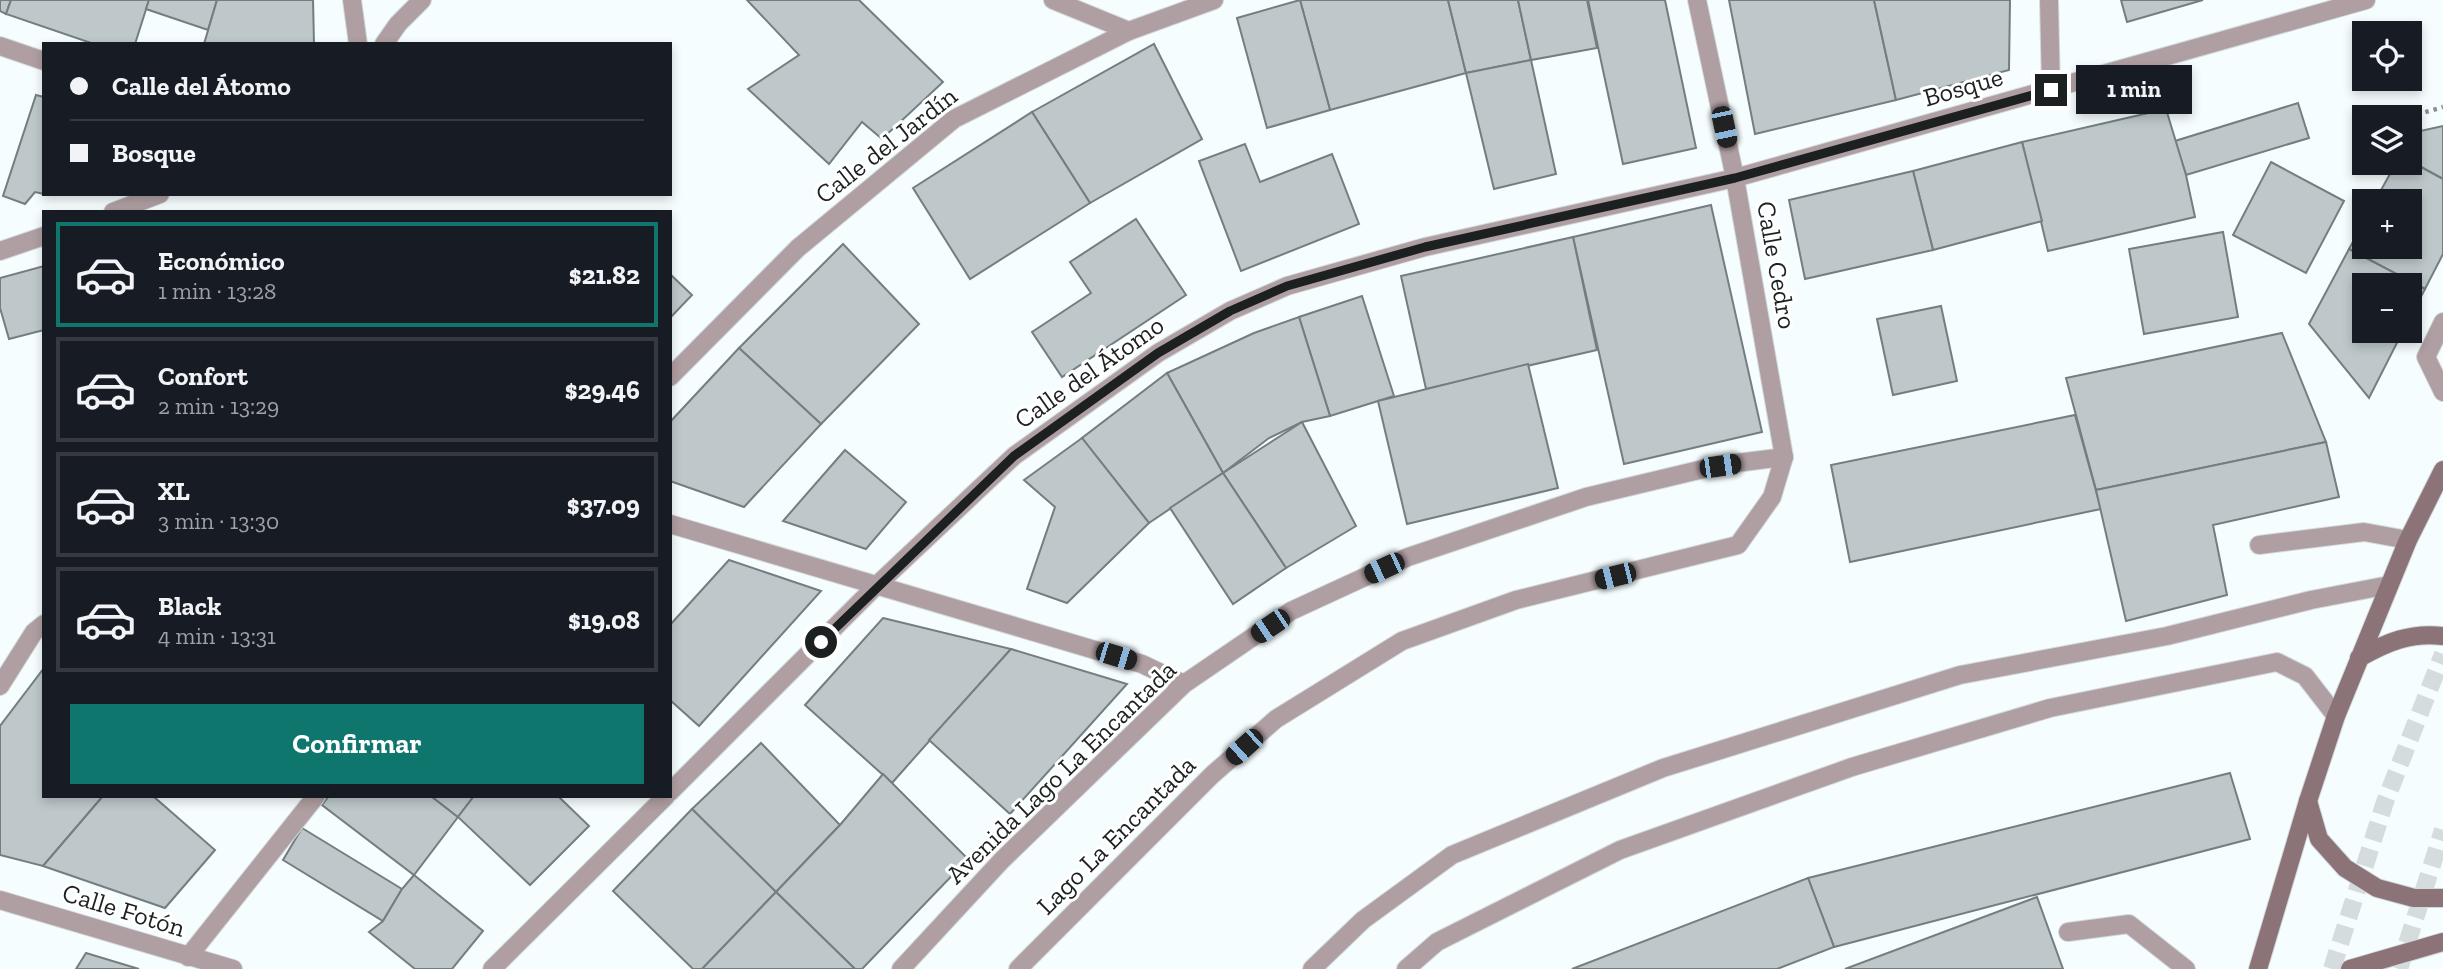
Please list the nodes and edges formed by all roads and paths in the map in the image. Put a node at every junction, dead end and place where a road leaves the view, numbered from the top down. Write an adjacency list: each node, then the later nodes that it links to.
1 (352, 0): 9 (street)
2 (422, 0): 10 (street)
3 (1053, 0): 8 (street)
4 (1214, 0): 8 (street, Calle del Jardín)
5 (1697, 0): 16 (street, Calle Cedro)
6 (2049, 0): 13 (street)
7 (2366, 0): 13 (street, Bosque)
8 (1129, 32): 22 (street, Calle del Jardín)
9 (358, 42)
10 (385, 42)
11 (0, 46): 12 (street)
12 (42, 60)
13 (2051, 90): 16 (street, Bosque)
14 (2443, 107): 15 (path)
15 (2422, 113)
16 (1735, 178): 24 (street, Calle Cedro); 29 (street, Calle del Átomo)
17 (155, 196): 18 (street)
18 (118, 210)
19 (42, 237): 20 (street)
20 (0, 251)
21 (2443, 322): 23 (street)
22 (672, 375)
23 (2443, 392)
24 (1784, 457): 34 (street, Avenida Lago La Encantada); 49 (street, Lago La Encantada)
25 (2443, 471): 27 (street)
26 (672, 525): 29 (street)
27 (2408, 540): 28 (street); 30 (street)
28 (2259, 545)
29 (877, 585): 34 (street); 37 (street, Calle del Átomo)
30 (2389, 585): 33 (street); 50 (street)
31 (39, 628): 35 (street)
32 (2443, 636): 33 (street)
33 (2359, 658): 36 (street)
34 (1184, 684): 48 (street, Avenida Lago La Encantada)
35 (0, 686)
36 (2336, 716): 40 (street); 51 (street)
37 (672, 790)
38 (314, 798): 45 (street)
39 (664, 798): 47 (street)
40 (2308, 801): 41 (street); 53 (street)
41 (2443, 898)
42 (0, 900): 45 (street, Calle Fotón)
43 (2068, 932): 52 (street)
44 (2443, 942): 54 (street)
45 (188, 957): 46 (street, Calle Fotón)
46 (233, 969)
47 (492, 969)
48 (901, 969)
49 (1018, 969)
50 (1312, 969)
51 (1406, 969)
52 (2186, 969)
53 (2258, 969)
54 (2350, 969)

